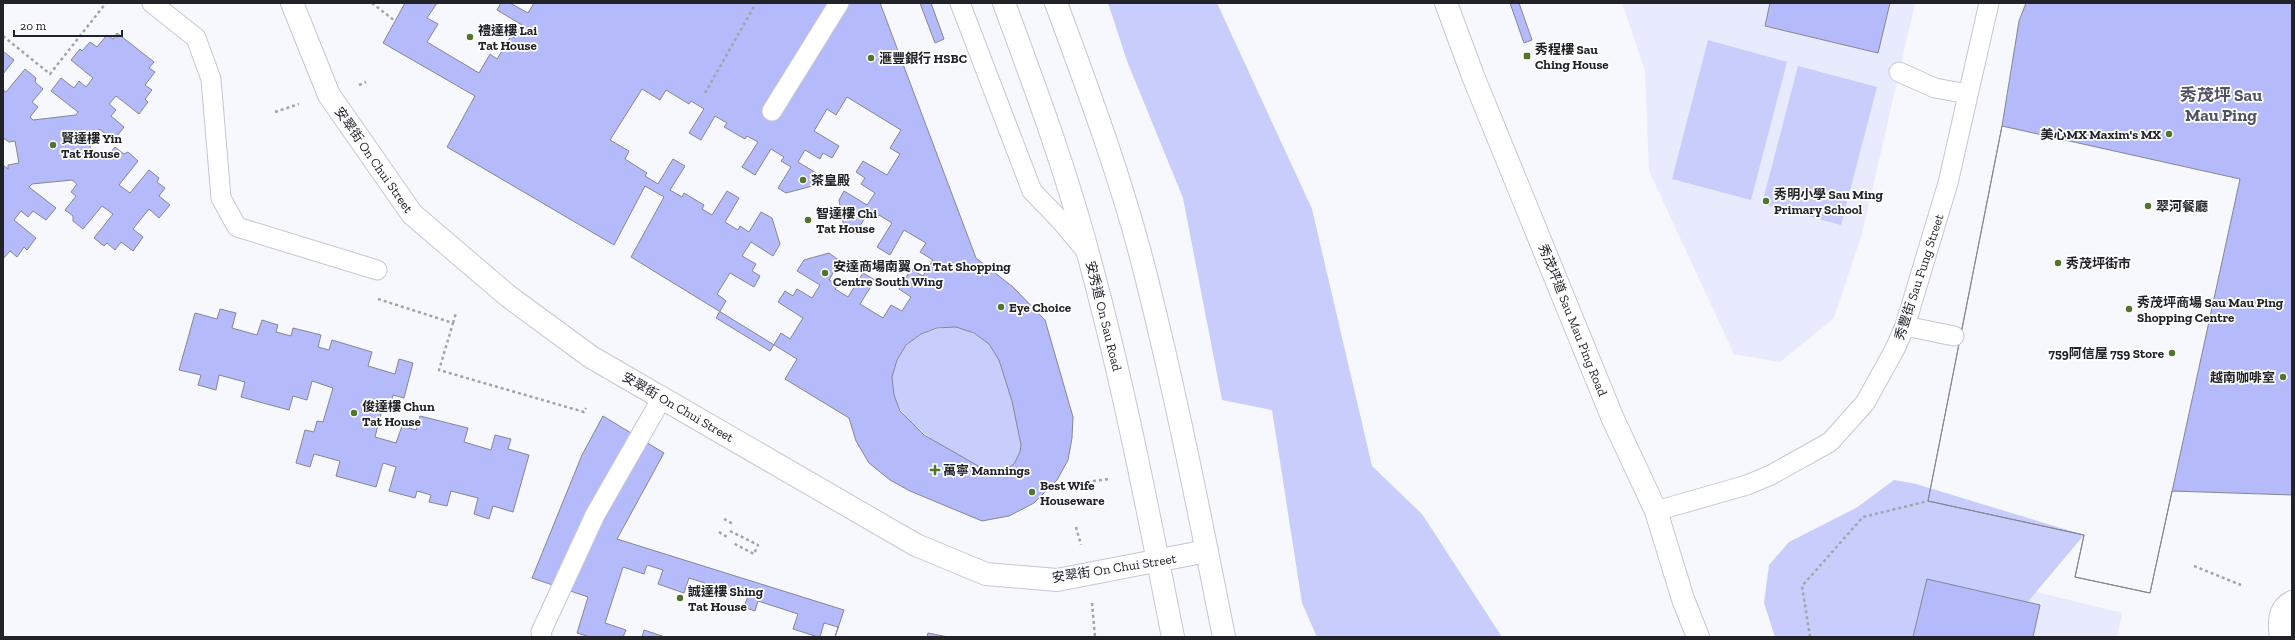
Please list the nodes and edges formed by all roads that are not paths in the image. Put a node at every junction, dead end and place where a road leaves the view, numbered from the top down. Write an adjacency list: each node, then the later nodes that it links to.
1 (152, 3): 13 (lane)
2 (292, 3): 16 (main road, 安翠街 On Chui Street)
3 (840, 3): 11 (lane)
4 (960, 3): 12 (lane)
5 (1004, 3): 12 (main road, 安秀道 On Sau Road)
6 (1056, 3): 18 (main road)
7 (1446, 3): 17 (main road, 秀茂坪道 Sau Mau Ping Road)
8 (1989, 3): 10 (lane, 秀豐街 Sau Fung Street)
9 (1899, 72): 10 (lane)
10 (1968, 94): 14 (lane, 秀豐街 Sau Fung Street)
11 (772, 111)
12 (1089, 255): 19 (main road, 安秀道 On Sau Road)
13 (377, 270)
14 (1905, 326): 15 (lane); 17 (lane, 秀豐街 Sau Fung Street)
15 (1954, 336)
16 (662, 398): 19 (main road, 安翠街 On Chui Street); 21 (lane)
17 (1656, 511): 24 (main road, 秀茂坪道 Sau Mau Ping Road)
18 (1207, 551): 19 (main road, 安翠街 On Chui Street); 23 (main road)
19 (1158, 561): 22 (main road, 安秀道 On Sau Road)
20 (2292, 602): 25 (main road)
21 (542, 637)
22 (1173, 637)
23 (1224, 637)
24 (1698, 637)
25 (2281, 637)

